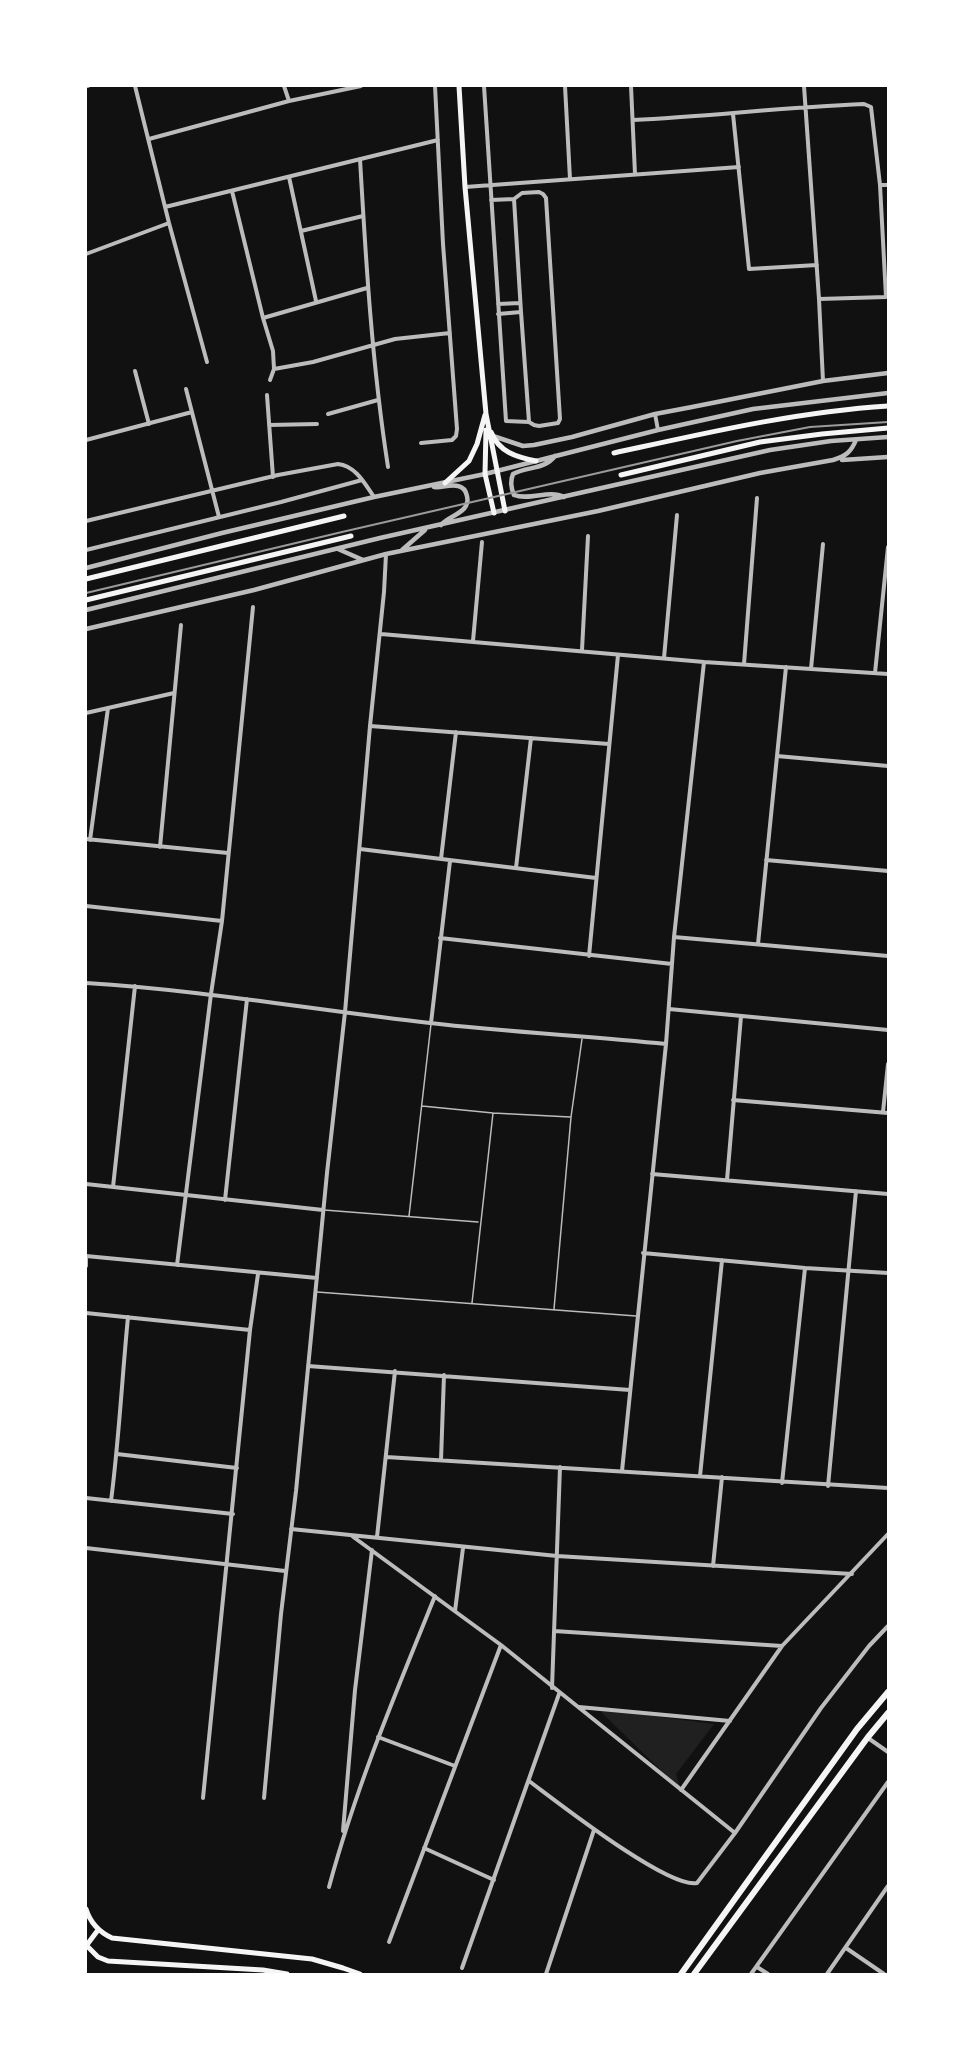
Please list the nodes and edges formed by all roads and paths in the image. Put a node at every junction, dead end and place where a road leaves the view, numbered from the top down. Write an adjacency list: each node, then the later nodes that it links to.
1 (135, 86): 14 (street)
2 (284, 86): 10 (street)
3 (362, 86): 10 (street)
4 (435, 86): 15 (street)
5 (459, 86): 24 (main road)
6 (484, 86): 21 (street)
7 (566, 86): 20 (street)
8 (631, 86): 13 (street)
9 (804, 86): 11 (street)
10 (289, 101): 14 (street)
11 (805, 107): 12 (street); 22 (street); 34 (street)
12 (733, 114): 13 (street); 17 (street)
13 (633, 120): 18 (street)
14 (149, 139): 28 (street)
15 (438, 140): 16 (street); 44 (street)
16 (360, 159): 19 (street); 29 (street)
17 (739, 167): 18 (street); 34 (street)
18 (635, 174): 20 (street)
19 (289, 177): 25 (street); 31 (street)
20 (570, 179): 21 (street)
21 (490, 185): 24 (street); 27 (street)
22 (880, 185): 23 (street); 32 (street)
23 (888, 185)
24 (465, 187): 59 (main road)
25 (232, 191): 28 (street); 43 (street)
26 (514, 199): 27 (street); 39 (street); 61 (street)
27 (491, 200): 40 (street)
28 (165, 207): 30 (street)
29 (363, 216): 31 (street); 35 (street)
30 (169, 223): 33 (street); 46 (street)
31 (301, 231): 38 (street)
32 (886, 239): 36 (street)
33 (86, 254)
34 (817, 265): 37 (street)
35 (367, 288): 38 (street); 45 (street)
36 (887, 296): 37 (street)
37 (819, 299): 51 (street)
38 (316, 301): 43 (street)
39 (520, 303): 40 (street); 41 (street)
40 (498, 304): 42 (street)
41 (520, 312): 42 (street); 61 (street)
42 (498, 314): 61 (street)
43 (263, 318): 47 (street)
44 (450, 333): 45 (street); 71 (street)
45 (372, 345): 47 (street); 55 (street)
46 (207, 362)
47 (274, 369): 50 (street)
48 (135, 371): 62 (street)
49 (888, 373): 51 (street)
50 (270, 380)
51 (823, 381): 60 (street)
52 (186, 389): 57 (street)
53 (888, 393): 66 (street)
54 (267, 395): 63 (street)
55 (378, 400): 58 (street); 77 (street)
56 (888, 406): 72 (main road)
57 (192, 412): 62 (street); 85 (street)
58 (328, 414)
59 (486, 414): 67 (main road); 78 (main road); 79 (main road); 83 (main road)
60 (655, 414): 66 (street); 67 (street)
61 (529, 422)
62 (149, 424): 69 (street)
63 (268, 424): 64 (street); 81 (street)
64 (317, 424)
65 (888, 428): 80 (main road)
66 (658, 430): 73 (street)
67 (492, 435): 76 (main road)
68 (888, 438): 70 (street)
69 (86, 440)
70 (856, 440): 75 (street); 86 (street)
71 (421, 443)
72 (614, 453)
73 (556, 456): 76 (street); 86 (street)
74 (888, 457): 75 (street)
75 (833, 460): 104 (street)
76 (536, 461): 78 (street)
77 (388, 467)
78 (496, 472): 79 (street); 89 (main road)
79 (486, 474): 83 (street); 90 (main road)
80 (621, 475)
81 (273, 477): 82 (street); 85 (street)
82 (362, 480): 87 (street); 93 (street)
83 (445, 483): 84 (street)
84 (432, 486): 87 (street); 95 (street)
85 (213, 491): 93 (street); 94 (street)
86 (564, 497): 89 (street)
87 (374, 498): 107 (street)
88 (757, 498): 120 (street)
89 (505, 511): 90 (street)
90 (494, 513): 95 (street)
91 (677, 514): 118 (street)
92 (344, 516): 108 (main road)
93 (219, 517): 103 (street)
94 (86, 521)
95 (441, 525): 96 (street)
96 (427, 528): 102 (street); 104 (street)
97 (351, 536): 109 (main road)
98 (588, 536): 116 (street)
99 (482, 542): 115 (street)
100 (823, 544): 122 (street)
101 (888, 547): 123 (street)
102 (336, 549): 106 (street); 111 (street)
103 (86, 550)
104 (400, 551): 105 (street)
105 (386, 554): 106 (street); 114 (street)
106 (363, 560): 113 (street)
107 (86, 568)
108 (86, 579)
109 (86, 600)
110 (253, 607): 137 (street)
111 (86, 610)
112 (181, 625): 125 (street)
113 (86, 629)
114 (381, 634): 115 (street); 128 (street)
115 (473, 641): 116 (street)
116 (582, 650): 117 (street)
117 (618, 655): 118 (street); 131 (street)
118 (664, 658): 119 (street)
119 (704, 662): 120 (street); 146 (street)
120 (744, 664): 121 (street)
121 (786, 667): 122 (street); 132 (street)
122 (811, 669): 123 (street)
123 (874, 674): 124 (street)
124 (888, 675)
125 (174, 693): 126 (street); 135 (street)
126 (108, 708): 127 (street); 134 (street)
127 (86, 713)
128 (370, 726): 129 (street); 136 (street)
129 (456, 732): 130 (street); 138 (street)
130 (531, 738): 131 (street); 141 (street)
131 (609, 744): 143 (street)
132 (777, 756): 133 (street); 139 (street)
133 (888, 766)
134 (88, 839): 135 (street)
135 (160, 847): 137 (street)
136 (360, 849): 138 (street); 157 (street)
137 (228, 853): 145 (street)
138 (441, 859): 140 (street)
139 (766, 860): 142 (street); 148 (street)
140 (450, 861): 141 (street); 147 (street)
141 (516, 868): 143 (street)
142 (888, 871)
143 (596, 878): 149 (street)
144 (86, 906): 145 (street)
145 (222, 921): 154 (street)
146 (674, 937): 148 (street); 151 (street)
147 (440, 938): 149 (street); 159 (street)
148 (758, 944): 150 (street)
149 (589, 956): 151 (street)
150 (888, 956)
151 (672, 964): 156 (street)
152 (86, 983): 153 (street)
153 (135, 986): 154 (street); 172 (street)
154 (211, 994): 155 (street); 175 (street)
155 (247, 999): 157 (street); 176 (street)
156 (669, 1009): 158 (street); 162 (street)
157 (345, 1012): 159 (street); 177 (street)
158 (741, 1016): 160 (street); 164 (street)
159 (431, 1023): 161 (street); 165 (lane)
160 (888, 1029)
161 (583, 1035): 162 (street); 168 (lane)
162 (666, 1044): 169 (street)
163 (888, 1064): 166 (street)
164 (733, 1100): 166 (street); 170 (street)
165 (421, 1106): 167 (lane); 178 (lane)
166 (886, 1112)
167 (493, 1113): 168 (lane); 179 (lane)
168 (571, 1117): 192 (lane)
169 (652, 1174): 170 (street); 180 (street)
170 (727, 1180): 173 (street)
171 (86, 1184): 172 (street)
172 (113, 1187): 175 (street)
173 (856, 1191): 174 (street); 186 (street)
174 (888, 1194)
175 (186, 1196): 176 (street); 183 (street)
176 (225, 1200): 177 (street)
177 (323, 1210): 178 (lane); 189 (street)
178 (409, 1216): 179 (lane)
179 (480, 1222): 191 (lane)
180 (643, 1254): 182 (street); 194 (street)
181 (86, 1256): 183 (street); 184 (street)
182 (722, 1260): 185 (street); 207 (street)
183 (177, 1265): 188 (street)
184 (86, 1266)
185 (805, 1268): 186 (street); 209 (street)
186 (849, 1271): 187 (street); 210 (street)
187 (888, 1273)
188 (258, 1274): 189 (street); 196 (street)
189 (317, 1278): 190 (street)
190 (316, 1292): 191 (lane); 197 (street)
191 (472, 1303): 192 (lane)
192 (554, 1310): 194 (lane)
193 (86, 1313): 195 (street)
194 (636, 1316): 200 (street)
195 (128, 1317): 196 (street); 201 (street)
196 (250, 1330): 205 (street)
197 (308, 1366): 198 (street); 215 (street)
198 (395, 1371): 199 (street); 202 (street)
199 (444, 1375): 200 (street); 203 (street)
200 (630, 1390): 206 (street)
201 (117, 1454): 205 (street); 213 (street)
202 (386, 1457): 203 (street); 218 (street)
203 (441, 1460): 204 (street)
204 (560, 1467): 206 (street); 222 (street)
205 (237, 1468): 214 (street)
206 (622, 1471): 207 (street)
207 (700, 1476): 208 (street)
208 (722, 1477): 209 (street); 224 (street)
209 (782, 1483): 210 (street)
210 (828, 1485): 211 (street)
211 (888, 1488)
212 (86, 1498): 213 (street)
213 (111, 1501): 214 (street)
214 (232, 1514): 223 (street)
215 (291, 1529): 217 (street); 225 (street)
216 (888, 1534): 226 (street)
217 (352, 1535): 218 (street); 221 (street)
218 (377, 1538): 220 (street)
219 (86, 1548): 223 (street)
220 (464, 1548): 222 (street); 228 (street)
221 (372, 1550): 227 (street); 250 (street)
222 (557, 1556): 224 (street); 230 (street)
223 (227, 1564): 225 (street); 246 (street)
224 (713, 1566): 226 (street)
225 (285, 1571): 247 (street)
226 (852, 1574): 232 (street)
227 (435, 1596): 228 (street); 239 (street)
228 (455, 1611): 231 (street)
229 (888, 1626): 249 (street)
230 (554, 1631): 232 (street); 233 (street)
231 (501, 1645): 233 (street); 242 (street)
232 (782, 1646): 238 (street)
233 (552, 1688): 235 (street)
234 (888, 1692): 265 (main road)
235 (559, 1694): 236 (street); 243 (street)
236 (579, 1707): 238 (street); 245 (street)
237 (888, 1713): 240 (main road)
238 (730, 1721): 245 (street)
239 (378, 1737): 242 (street); 250 (street)
240 (868, 1737): 241 (street); 266 (main road)
241 (888, 1752)
242 (454, 1766): 251 (street)
243 (529, 1781): 248 (street); 252 (street)
244 (888, 1782): 260 (street)
245 (681, 1790): 249 (street)
246 (203, 1798)
247 (264, 1798)
248 (594, 1830): 249 (street); 264 (street)
249 (735, 1833)
250 (343, 1837): 254 (street)
251 (424, 1848): 252 (street); 257 (street)
252 (494, 1880): 261 (street)
253 (888, 1886): 259 (street)
254 (329, 1887)
255 (86, 1909): 256 (main road)
256 (98, 1930): 258 (main road); 263 (main road)
257 (389, 1942)
258 (86, 1946): 262 (main road)
259 (846, 1948): 269 (street); 270 (street)
260 (757, 1967): 267 (street); 268 (street)
261 (462, 1968)
262 (287, 1974)
263 (360, 1974)
264 (546, 1974)
265 (681, 1974)
266 (694, 1974)
267 (751, 1974)
268 (768, 1974)
269 (827, 1974)
270 (884, 1974)

